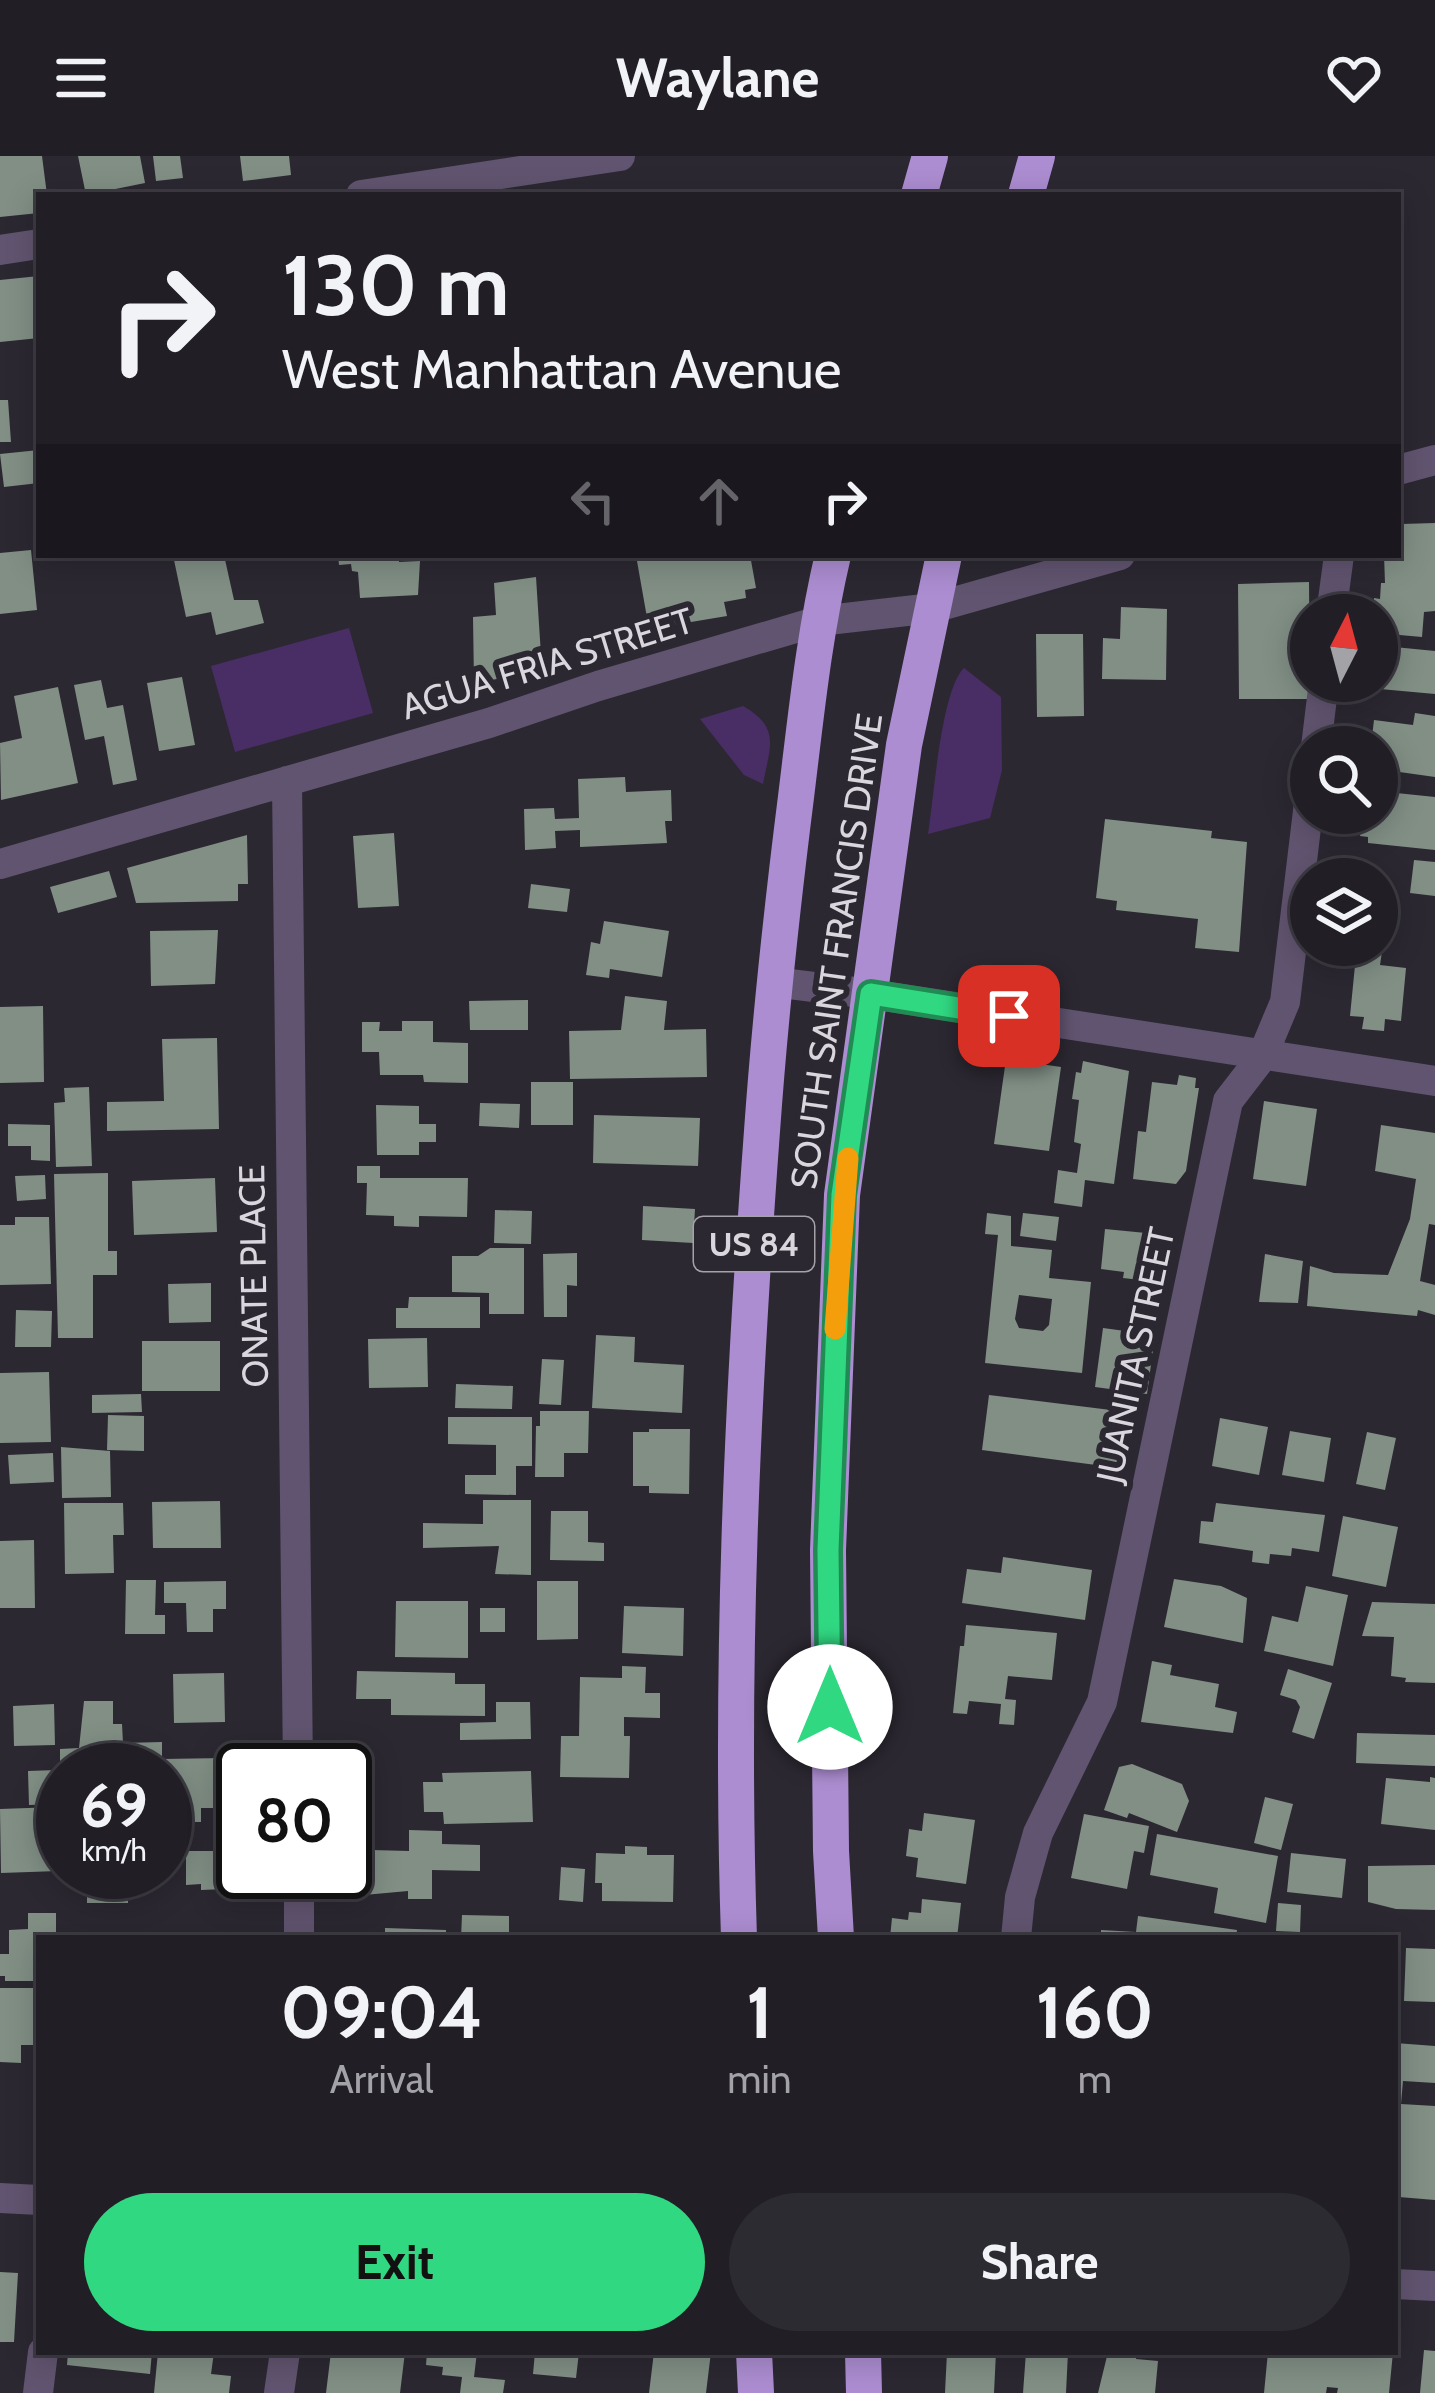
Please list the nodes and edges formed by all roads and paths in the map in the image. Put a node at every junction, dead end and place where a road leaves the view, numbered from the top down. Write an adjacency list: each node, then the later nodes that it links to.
1 (620, 156): 4 (street)
2 (930, 156): 5 (highway)
3 (1037, 156): 6 (highway)
4 (381, 192)
5 (920, 192)
6 (1027, 192)
7 (36, 244): 8 (street)
8 (0, 250)
9 (1435, 460): 10 (street)
10 (1401, 469)
11 (832, 558): 17 (highway, SOUTH SAINT FRANCIS DRIVE / US 84)
12 (943, 558): 16 (highway, SOUTH SAINT FRANCIS DRIVE / US 84)
13 (1109, 558): 16 (street, AGUA FRIA STREET)
14 (1339, 558): 15 (street)
15 (1334, 594)
16 (933, 608): 17 (street, AGUA FRIA STREET); 22 (highway, SOUTH SAINT FRANCIS DRIVE / US 84)
17 (819, 620): 18 (street, AGUA FRIA STREET); 21 (highway, SOUTH SAINT FRANCIS DRIVE / US 84)
18 (287, 781): 20 (street, AGUA FRIA STREET); 25 (street, ONATE PLACE)
19 (1305, 834): 23 (street, JUANITA STREET)
20 (0, 864)
21 (773, 982): 22 (street); 28 (highway, SOUTH SAINT FRANCIS DRIVE / US 84)
22 (871, 994): 23 (street); 29 (highway, SOUTH SAINT FRANCIS DRIVE / US 84)
23 (1262, 1057): 24 (street); 30 (street, JUANITA STREET)
24 (1435, 1081)
25 (298, 1743)
26 (298, 1899): 27 (street)
27 (299, 1935)
28 (739, 1935)
29 (836, 1935)
30 (1016, 1935)
31 (0, 2198): 32 (street)
32 (36, 2200)
33 (1398, 2284): 34 (street)
34 (1435, 2286)
35 (43, 2355): 39 (street)
36 (285, 2355): 40 (street)
37 (754, 2355): 41 (highway)
38 (862, 2355): 42 (highway)
39 (38, 2393)
40 (279, 2393)
41 (756, 2393)
42 (864, 2393)

